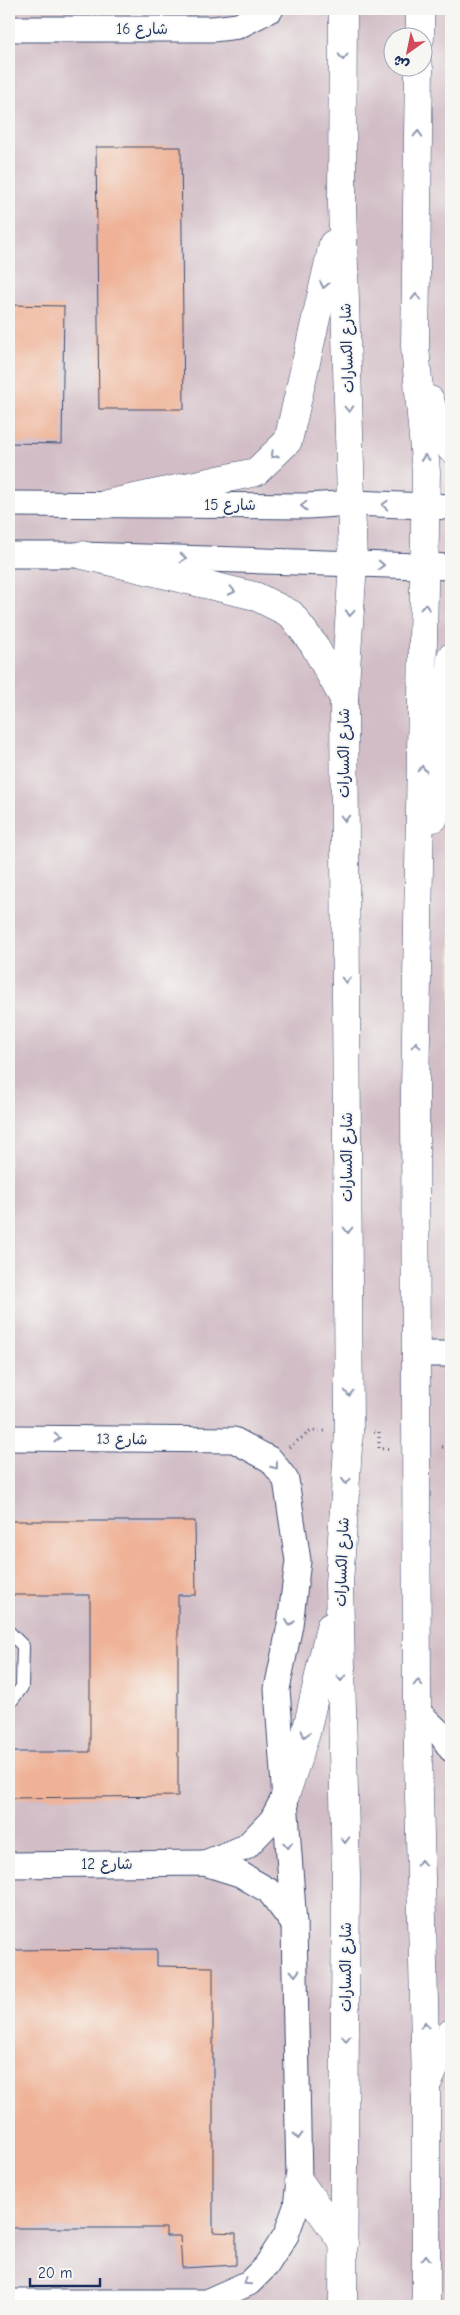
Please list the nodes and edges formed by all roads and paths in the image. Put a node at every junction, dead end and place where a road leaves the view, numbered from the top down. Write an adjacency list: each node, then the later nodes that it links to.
1 (270, 9): 5 (street, شارع 16)
2 (343, 9): 7 (street, شارع الكسارات, one-way to 7)
3 (420, 9): 4 (street)
4 (420, 28)
5 (9, 29)
6 (420, 78): 8 (street, one-way to 6)
7 (342, 203): 10 (street, شارع الكسارات, one-way to 10); 12 (street, one-way to 12)
8 (415, 346): 9 (street); 13 (street, one-way to 8)
9 (451, 449)
10 (352, 503): 12 (street, شارع 15, one-way to 12); 13 (street, شارع 15, one-way to 10); 16 (street, شارع الكسارات)
11 (9, 504): 12 (street, شارع 15)
12 (107, 504)
13 (438, 507): 17 (street)
14 (82, 555): 15 (street); 16 (street, one-way to 16); 19 (street, one-way to 19)
15 (9, 556)
16 (353, 564): 17 (street, one-way to 17); 19 (street, شارع الكسارات, one-way to 19)
17 (438, 566): 20 (street, one-way to 17)
18 (451, 657): 20 (street)
19 (344, 699): 24 (street, شارع الكسارات, one-way to 24)
20 (420, 888): 21 (street, one-way to 20)
21 (417, 1354): 22 (street); 27 (street, one-way to 21)
22 (451, 1354)
23 (9, 1438): 29 (street, شارع 13, one-way to 29)
24 (339, 1584): 29 (street, one-way to 29); 36 (street, شارع الكسارات, one-way to 36)
25 (9, 1632): 26 (lane)
26 (9, 1704)
27 (418, 1711): 28 (street); 34 (street, one-way to 27)
28 (451, 1749)
29 (285, 1796): 30 (street, شارع 12); 32 (street, one-way to 32)
30 (205, 1863): 31 (street, شارع 12); 32 (street, شارع 12)
31 (9, 1865)
32 (294, 1924): 35 (street, one-way to 35)
33 (451, 2033): 34 (street)
34 (426, 2086): 39 (street, one-way to 34)
35 (299, 2181): 36 (street); 37 (street, one-way to 37)
36 (344, 2244): 38 (street, شارع الكسارات)
37 (9, 2302)
38 (343, 2306)
39 (426, 2306)

